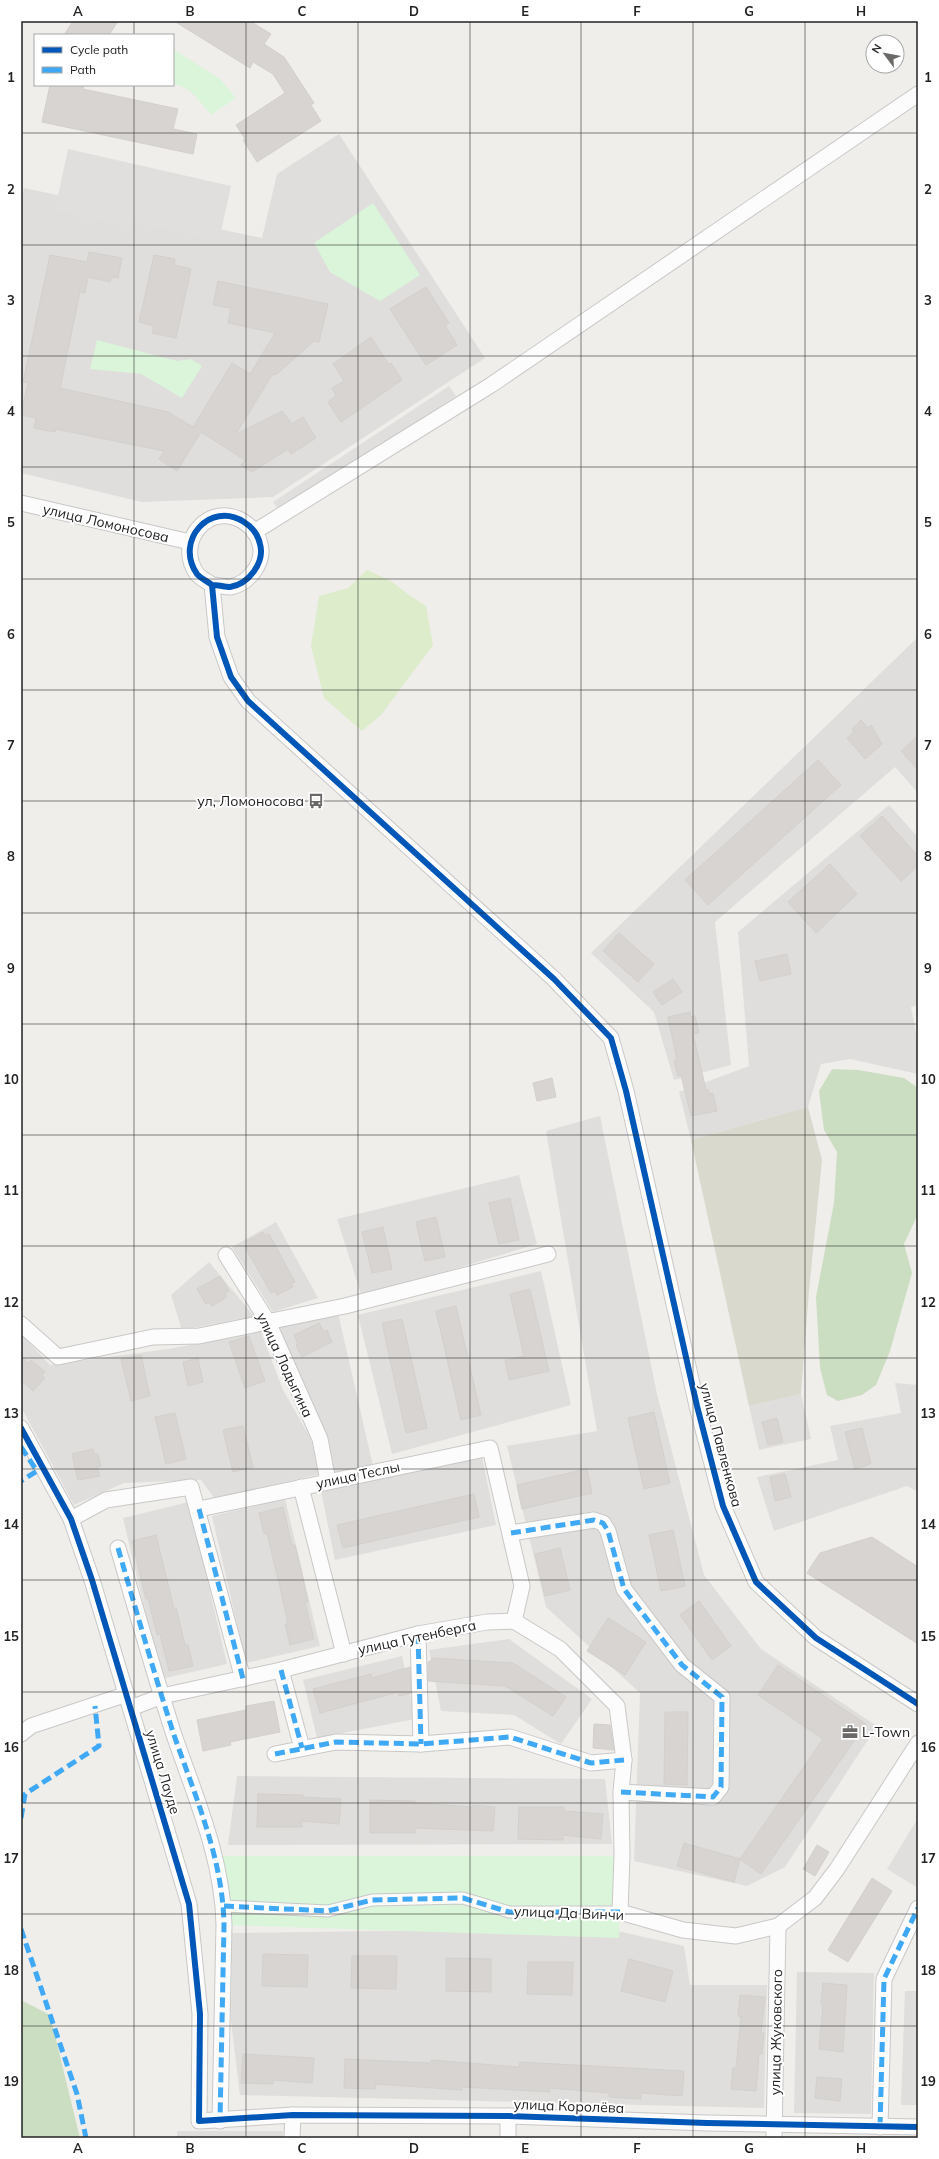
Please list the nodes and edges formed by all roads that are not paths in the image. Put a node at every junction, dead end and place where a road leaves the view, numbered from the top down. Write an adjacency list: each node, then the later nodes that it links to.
1 (918, 94): 3 (street)
2 (21, 503): 4 (street, улица Ломоносова)
3 (254, 532): 4 (street); 5 (street)
4 (190, 542): 5 (street)
5 (212, 585): 24 (street, улица Павленкова)
6 (548, 1254): 8 (street)
7 (226, 1255): 8 (street, улица Лодыгина)
8 (268, 1322): 9 (street); 11 (street, улица Лодыгина)
9 (21, 1324)
10 (21, 1428): 14 (street, улица Лауде)
11 (328, 1481): 12 (street, улица Теслы); 15 (street, улица Теслы)
12 (301, 1487): 13 (street, улица Теслы); 19 (street)
13 (199, 1509): 14 (street); 21 (street)
14 (72, 1519): 22 (street, улица Лауде)
15 (511, 1533): 17 (street, улица Теслы); 32 (street)
16 (118, 1548): 23 (street)
17 (514, 1621): 18 (street, улица Гутенберга); 31 (street)
18 (418, 1634): 19 (street, улица Гутенберга); 28 (street)
19 (344, 1654): 20 (street, улица Гутенберга)
20 (281, 1670): 21 (street, улица Гутенберга); 29 (street)
21 (243, 1679): 23 (street, улица Гутенберга)
22 (126, 1694): 25 (street, улица Лауде); 26 (street)
23 (162, 1696): 25 (street, улица Гутенберга); 33 (street)
24 (918, 1704)
25 (131, 1708): 39 (street, улица Лауде)
26 (21, 1734)
27 (918, 1743): 36 (street, улица Да Винчи)
28 (421, 1744): 29 (street); 31 (street)
29 (302, 1748): 30 (street)
30 (275, 1754)
31 (624, 1760): 32 (street)
32 (621, 1792): 35 (street)
33 (224, 1906): 35 (street, улица Да Винчи); 39 (street)
34 (918, 1908): 40 (street)
35 (620, 1912): 36 (street, улица Да Винчи)
36 (778, 1926): 42 (street, улица Жуковского)
37 (293, 2115): 38 (street, улица Королёва); 39 (street, улица Королёва); 43 (street)
38 (508, 2116): 42 (street, улица Королёва); 44 (street)
39 (220, 2121)
40 (880, 2127): 41 (street, улица Королёва); 42 (street, улица Королёва)
41 (918, 2127)
42 (774, 2131)
43 (292, 2138)
44 (508, 2138)

